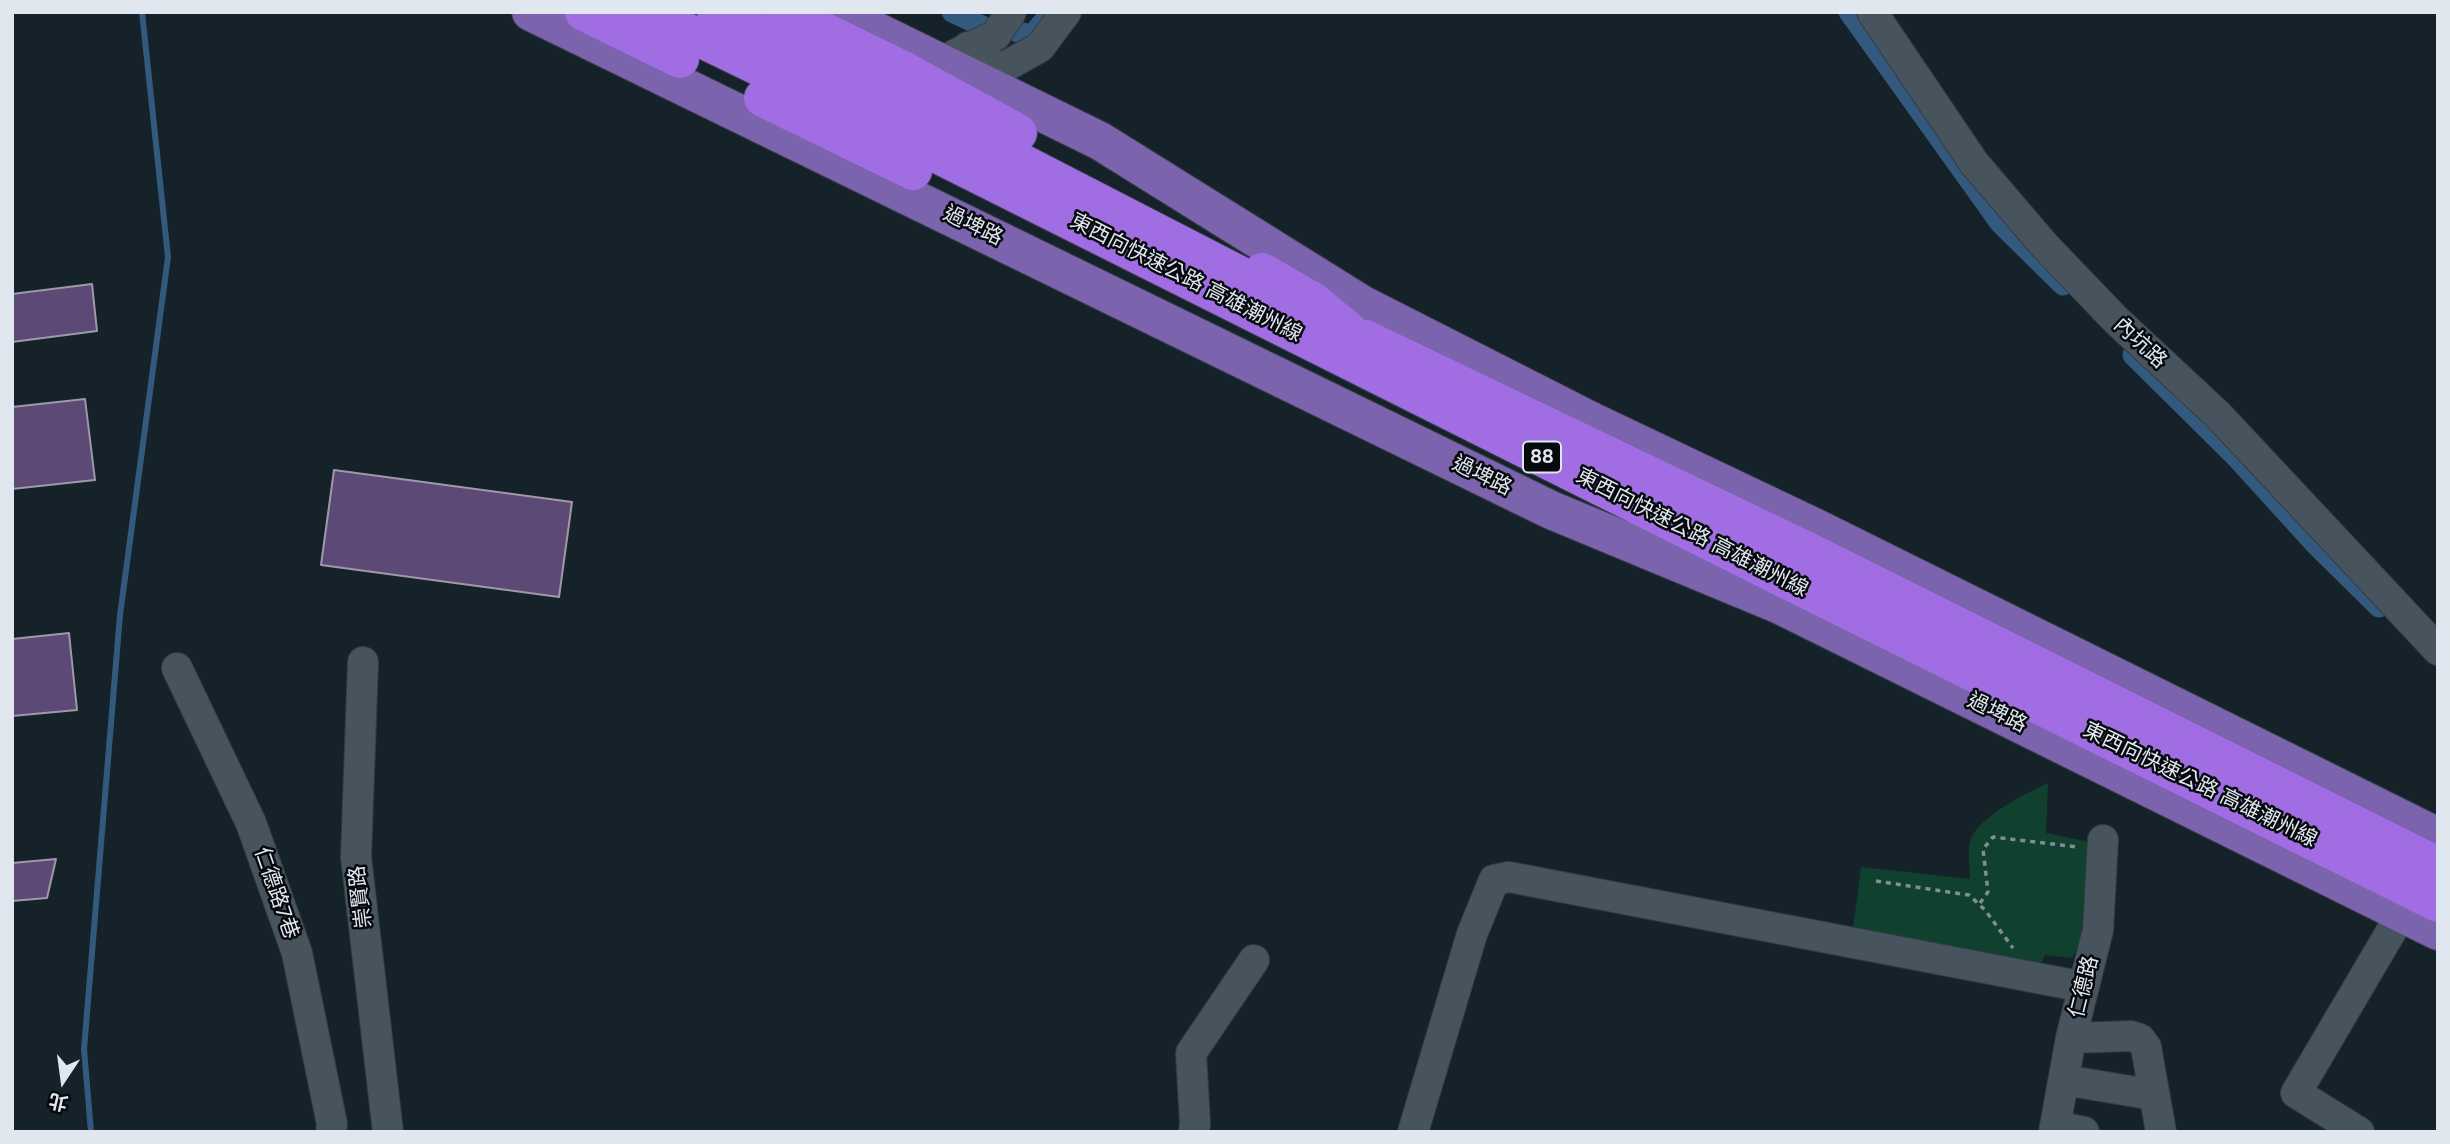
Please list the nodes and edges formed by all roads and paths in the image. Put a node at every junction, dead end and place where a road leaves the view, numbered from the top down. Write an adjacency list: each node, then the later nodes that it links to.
1 (531, 12): 22 (main road, 過埤路)
2 (584, 12): 12 (highway)
3 (646, 12): 12 (highway, 東西向快速公路 高雄潮州線 / 88)
4 (716, 12): 11 (highway, 東西向快速公路 高雄潮州線 / 88)
5 (785, 12): 11 (highway)
6 (837, 12): 10 (main road)
7 (1011, 12): 10 (street)
8 (1066, 12): 10 (street)
9 (1872, 12): 13 (street, 內坑路)
10 (955, 55): 16 (main road)
11 (1350, 332): 18 (highway, 東西向快速公路 高雄潮州線 / 88)
12 (1791, 582): 21 (highway, 東西向快速公路 高雄潮州線 / 88)
13 (2438, 650)
14 (363, 662): 32 (street, 崇賢路)
15 (177, 668): 31 (street, 仁德路7巷)
16 (2438, 836)
17 (2103, 845): 20 (path); 26 (street, 仁德路)
18 (2438, 866)
19 (1876, 881): 20 (path)
20 (1980, 903): 25 (path)
21 (2438, 904)
22 (2402, 913): 23 (main road, 過埤路); 36 (street)
23 (2438, 931)
24 (1254, 960): 33 (street)
25 (2022, 976): 26 (street); 34 (street)
26 (2084, 988): 27 (street, 仁德路)
27 (2071, 1038): 28 (street, 仁德路); 29 (street)
28 (2064, 1080): 29 (street); 30 (street, 仁德路)
29 (2154, 1095): 35 (street)
30 (2064, 1130)
31 (331, 1132)
32 (388, 1132)
33 (1194, 1132)
34 (1413, 1132)
35 (2161, 1132)
36 (2359, 1132)

